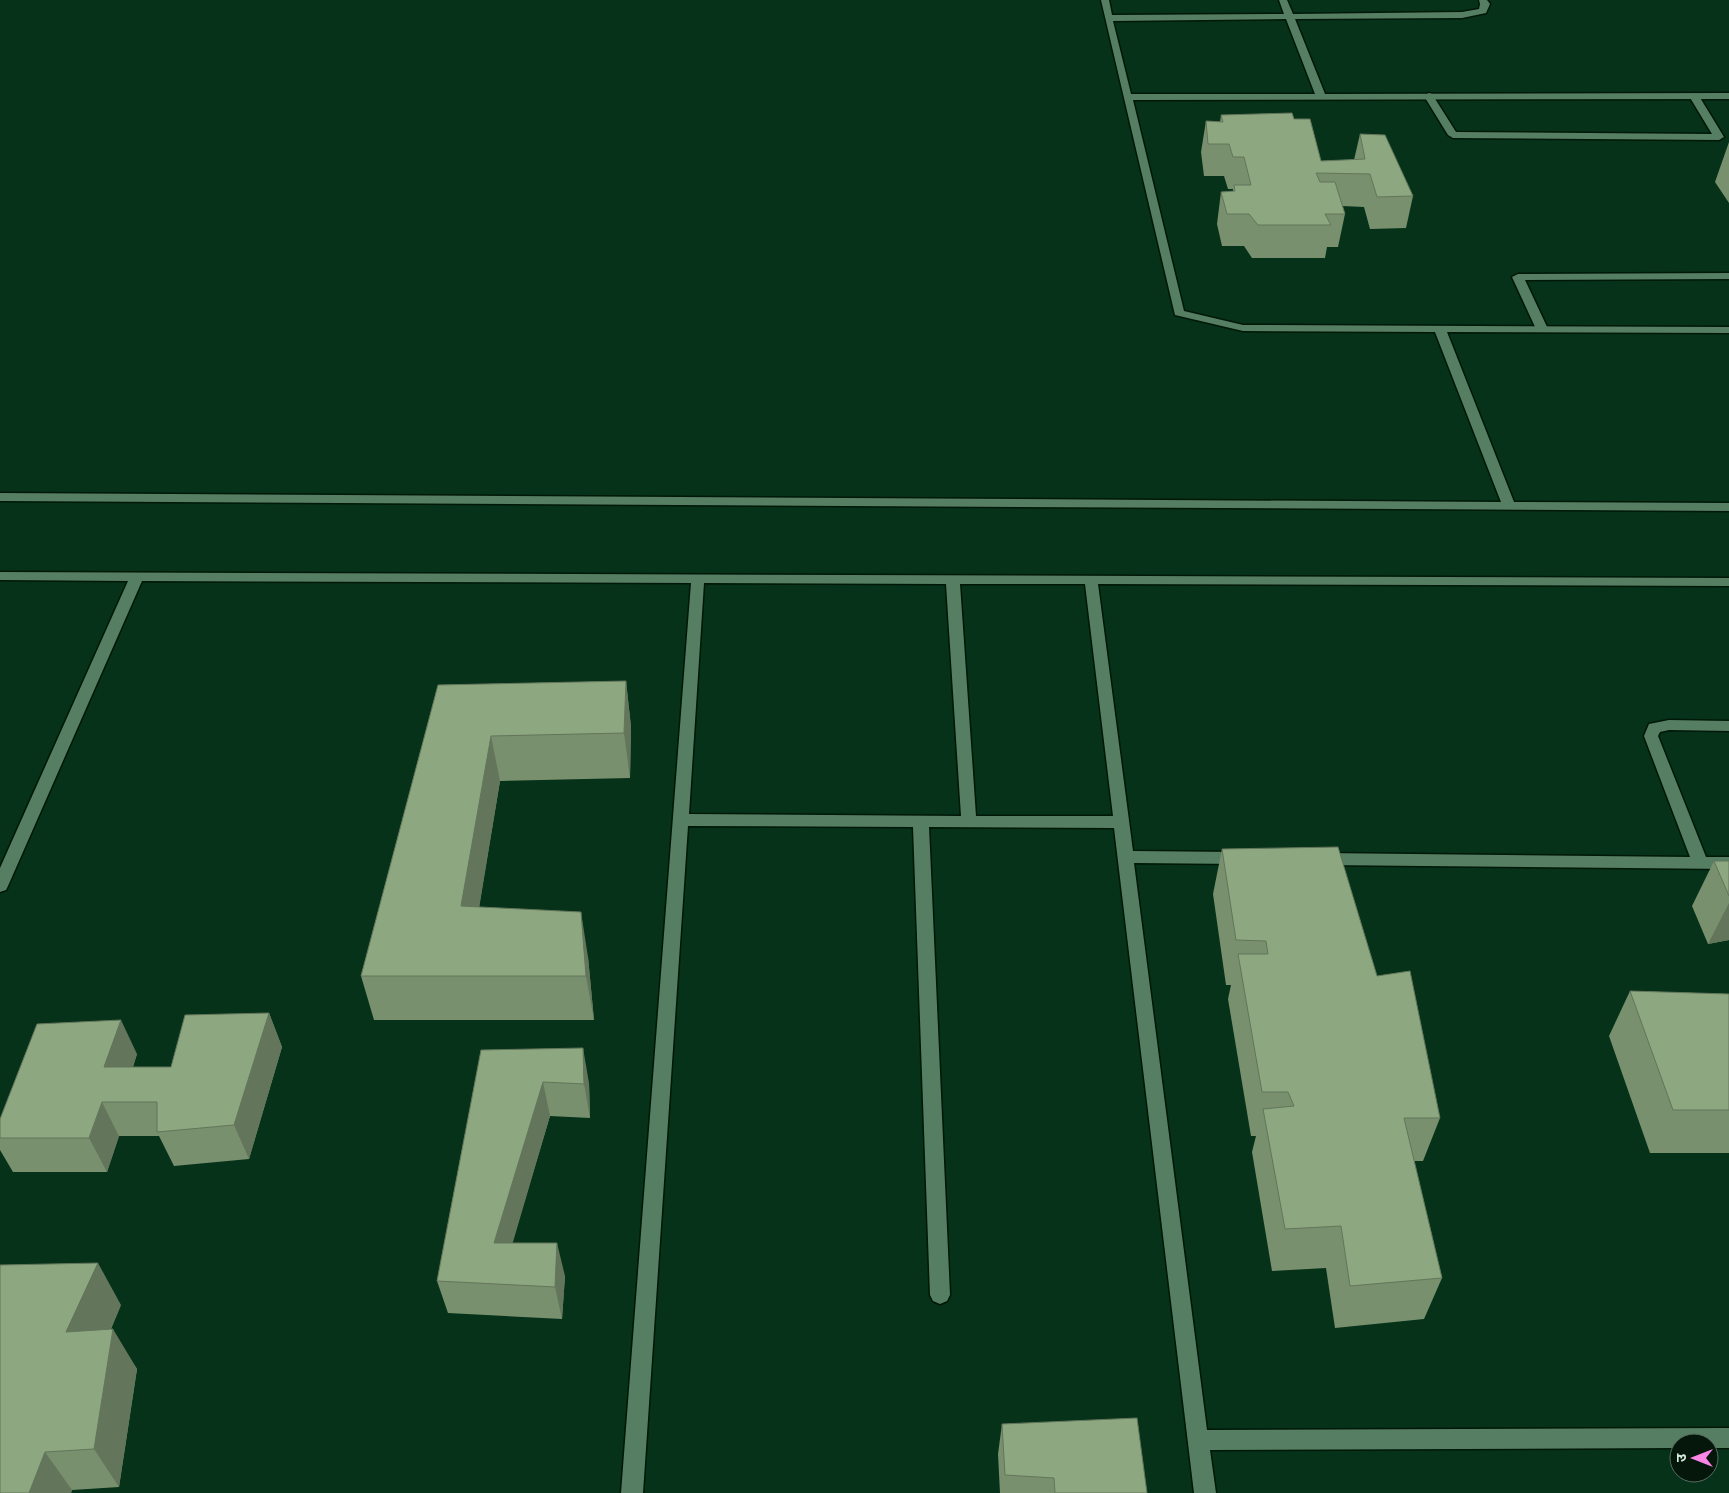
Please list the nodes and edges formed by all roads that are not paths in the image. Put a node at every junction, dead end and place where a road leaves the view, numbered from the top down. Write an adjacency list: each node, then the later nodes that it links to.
1 (1105, 0): 5 (street)
2 (1283, 0): 4 (street)
3 (1483, 0): 4 (street)
4 (1289, 16): 5 (street); 6 (street)
5 (1108, 18): 10 (street)
6 (1322, 96): 7 (street); 10 (street)
7 (1429, 96): 8 (street); 8 (street)
8 (1694, 96): 9 (street)
9 (1729, 96)
10 (1126, 97): 12 (street)
11 (1729, 276): 13 (street)
12 (1440, 329): 13 (street); 16 (street)
13 (1542, 329): 14 (street)
14 (1729, 330)
15 (0, 498): 16 (street)
16 (1509, 507): 17 (street)
17 (1729, 507)
18 (0, 576): 19 (street)
19 (137, 576): 20 (street); 34 (street)
20 (698, 578): 21 (street); 25 (street)
21 (953, 579): 22 (street); 27 (street)
22 (1091, 580): 23 (street); 28 (street)
23 (1729, 582)
24 (1729, 726): 32 (street)
25 (681, 820): 26 (street); 38 (street)
26 (921, 821): 27 (street); 35 (street)
27 (969, 821): 28 (street)
28 (1122, 822): 29 (street)
29 (1126, 857): 30 (street); 37 (street)
30 (1254, 858)
31 (1304, 858): 32 (street)
32 (1700, 862): 33 (street)
33 (1729, 862)
34 (0, 886)
35 (940, 1295)
36 (1729, 1438): 37 (street)
37 (1199, 1440): 39 (street)
38 (632, 1493)
39 (1205, 1493)

